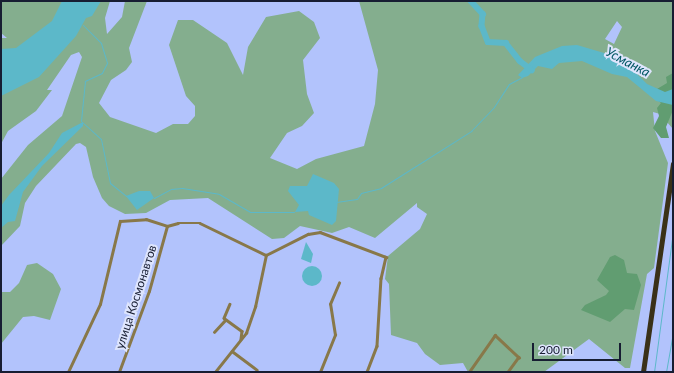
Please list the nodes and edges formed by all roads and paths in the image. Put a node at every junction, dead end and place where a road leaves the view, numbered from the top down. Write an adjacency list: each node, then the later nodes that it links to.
1 (673, 164): 18 (highway)
2 (167, 226): 3 (street); 11 (street); 12 (street, улица Космонавтов)
3 (266, 255): 8 (street); 15 (street)
4 (340, 283): 14 (street)
5 (230, 304): 6 (street)
6 (226, 320): 7 (street); 8 (street)
7 (214, 332)
8 (241, 339): 9 (street)
9 (232, 351): 10 (street); 13 (street)
10 (257, 370)
11 (68, 372)
12 (119, 372)
13 (215, 372)
14 (320, 372)
15 (367, 372)
16 (469, 372): 17 (street)
17 (508, 372)
18 (643, 372)

